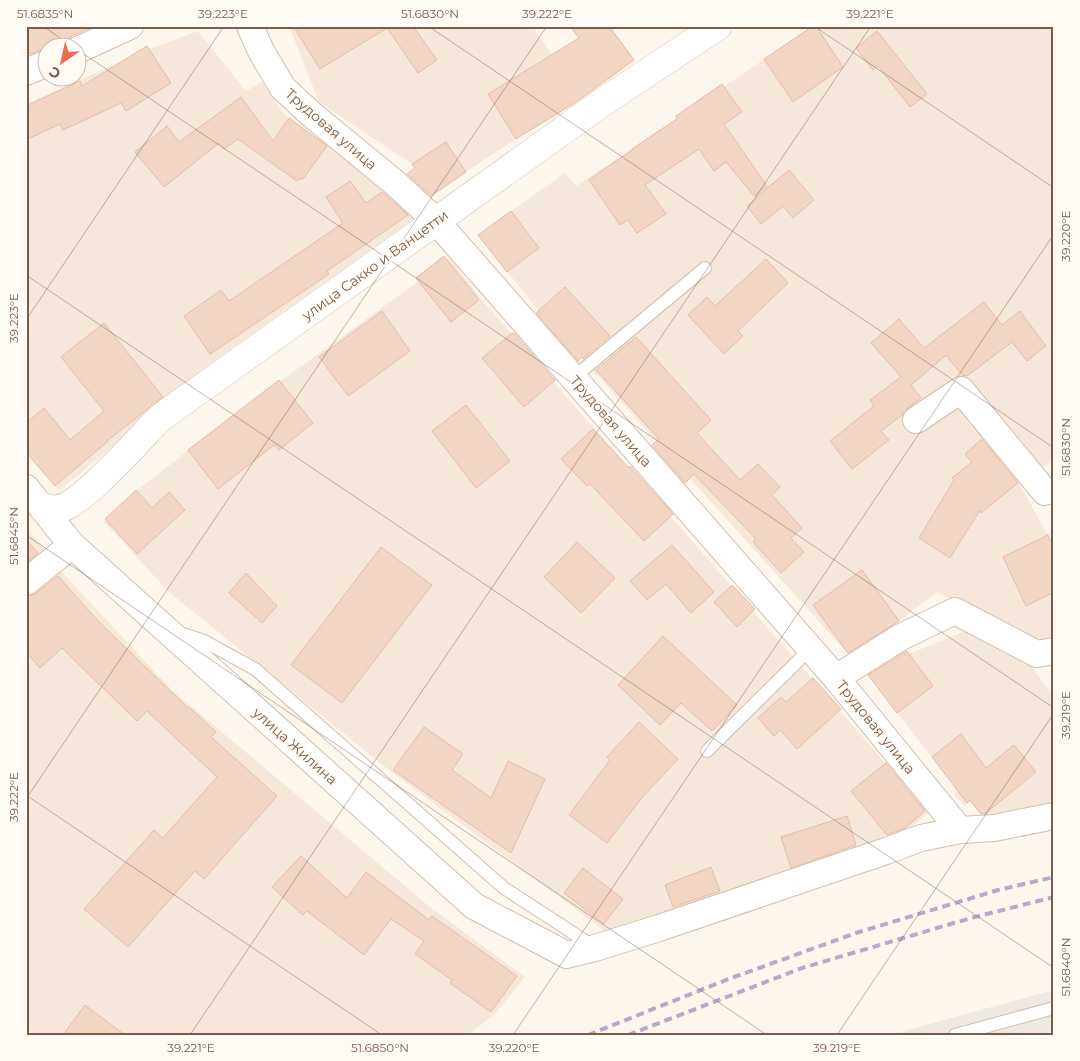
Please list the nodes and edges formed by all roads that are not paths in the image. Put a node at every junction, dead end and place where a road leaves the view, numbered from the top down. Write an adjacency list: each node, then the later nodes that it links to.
1 (130, 26): 4 (street)
2 (250, 26): 7 (street, Трудовая улица)
3 (718, 26): 7 (street, улица Сакко и Ванцетти)
4 (88, 45)
5 (38, 67): 6 (street)
6 (26, 72)
7 (436, 221): 9 (street, Трудовая улица); 12 (street, улица Сакко и Ванцетти)
8 (705, 268): 9 (lane)
9 (573, 378): 15 (street, Трудовая улица)
10 (916, 420): 11 (street)
11 (1051, 496)
12 (34, 497): 13 (street, улица Жилина)
13 (72, 545): 14 (street); 20 (street, улица Жилина)
14 (26, 582)
15 (810, 649): 17 (street, Трудовая улица); 18 (lane)
16 (1054, 651): 17 (street)
17 (836, 678): 20 (street, Трудовая улица)
18 (707, 751)
19 (1054, 816): 20 (street, улица Жилина)
20 (960, 830)
21 (1054, 1008): 22 (lane)
22 (955, 1035)

